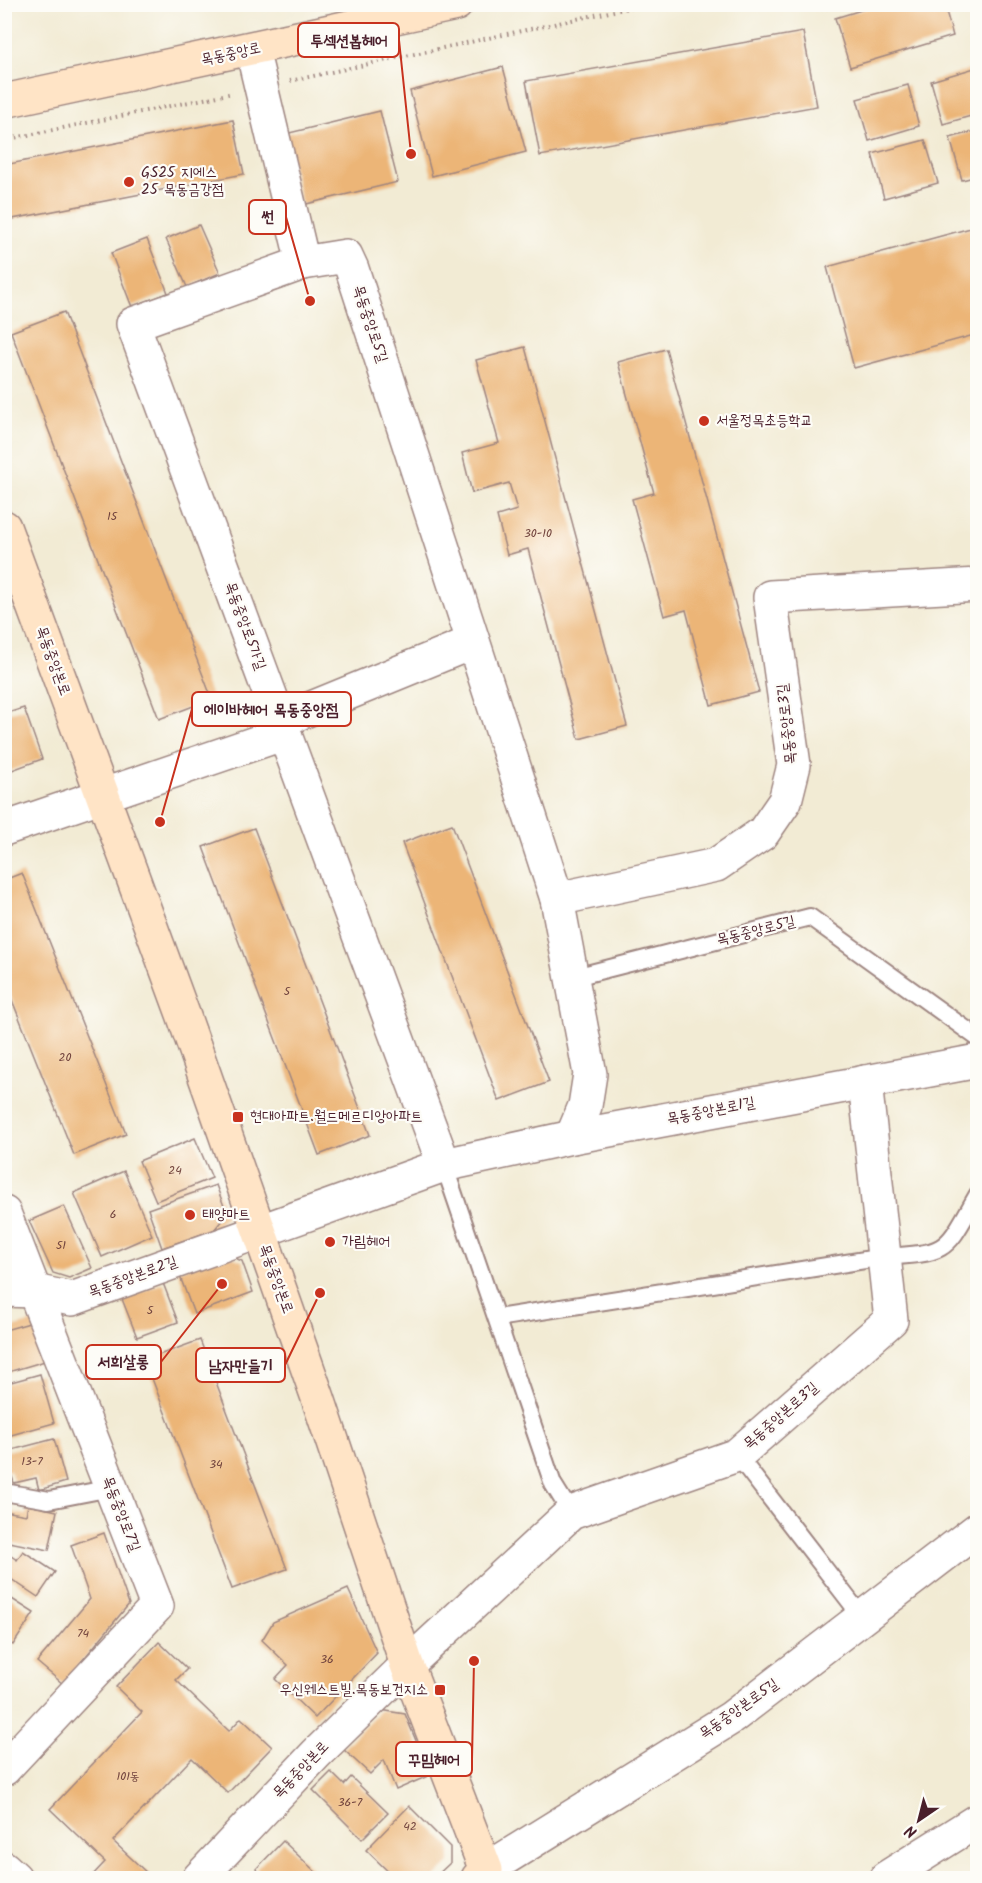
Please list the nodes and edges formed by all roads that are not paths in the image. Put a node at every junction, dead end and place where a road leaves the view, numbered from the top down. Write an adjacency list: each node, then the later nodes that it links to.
1 (456, 4): 2 (street, 목동중앙로)
2 (252, 49): 3 (street, 목동중앙로); 4 (street)
3 (4, 101)
4 (303, 263): 7 (street, 목동중앙로5길); 8 (street, 목동중앙로5가길)
5 (4, 527): 9 (street, 목동중앙본로)
6 (975, 595): 11 (street, 목동중앙로3길)
7 (473, 642): 8 (street); 11 (street, 목동중앙로5길)
8 (282, 727): 9 (street); 17 (street, 목동중앙로5가길)
9 (102, 795): 10 (street); 20 (street, 목동중앙본로)
10 (4, 829)
11 (557, 899): 12 (street, 목동중앙로5길)
12 (572, 978): 13 (lane, 목동중앙로5길); 16 (street, 목동중앙로5길)
13 (978, 1038)
14 (978, 1061): 15 (street, 목동중앙본로1길)
15 (865, 1082): 16 (street, 목동중앙본로1길); 21 (street, 목동중앙본로3길)
16 (572, 1137): 17 (street, 목동중앙본로1길)
17 (444, 1165): 20 (street, 목동중앙본로1길); 23 (lane)
18 (978, 1194): 21 (lane)
19 (4, 1213): 22 (street, 목동중앙로7길)
20 (259, 1231): 22 (street, 목동중앙본로2길); 30 (street, 목동중앙본로)
21 (884, 1257): 23 (lane); 24 (street, 목동중앙본로3길)
22 (20, 1290): 25 (street, 목동중앙로7길)
23 (497, 1318): 27 (lane)
24 (737, 1455): 27 (street, 목동중앙본로3길); 29 (lane)
25 (111, 1488): 26 (lane); 31 (street, 목동중앙로7길)
26 (4, 1492)
27 (571, 1514): 30 (street, 목동중앙본로3길)
28 (978, 1529): 29 (street, 목동중앙본로5길)
29 (862, 1617): 33 (street, 목동중앙본로5길)
30 (407, 1665): 33 (street, 목동중앙본로); 34 (street, 목동중앙본로)
31 (4, 1769)
32 (978, 1820): 35 (street)
33 (487, 1876)
34 (199, 1878)
35 (886, 1878)

